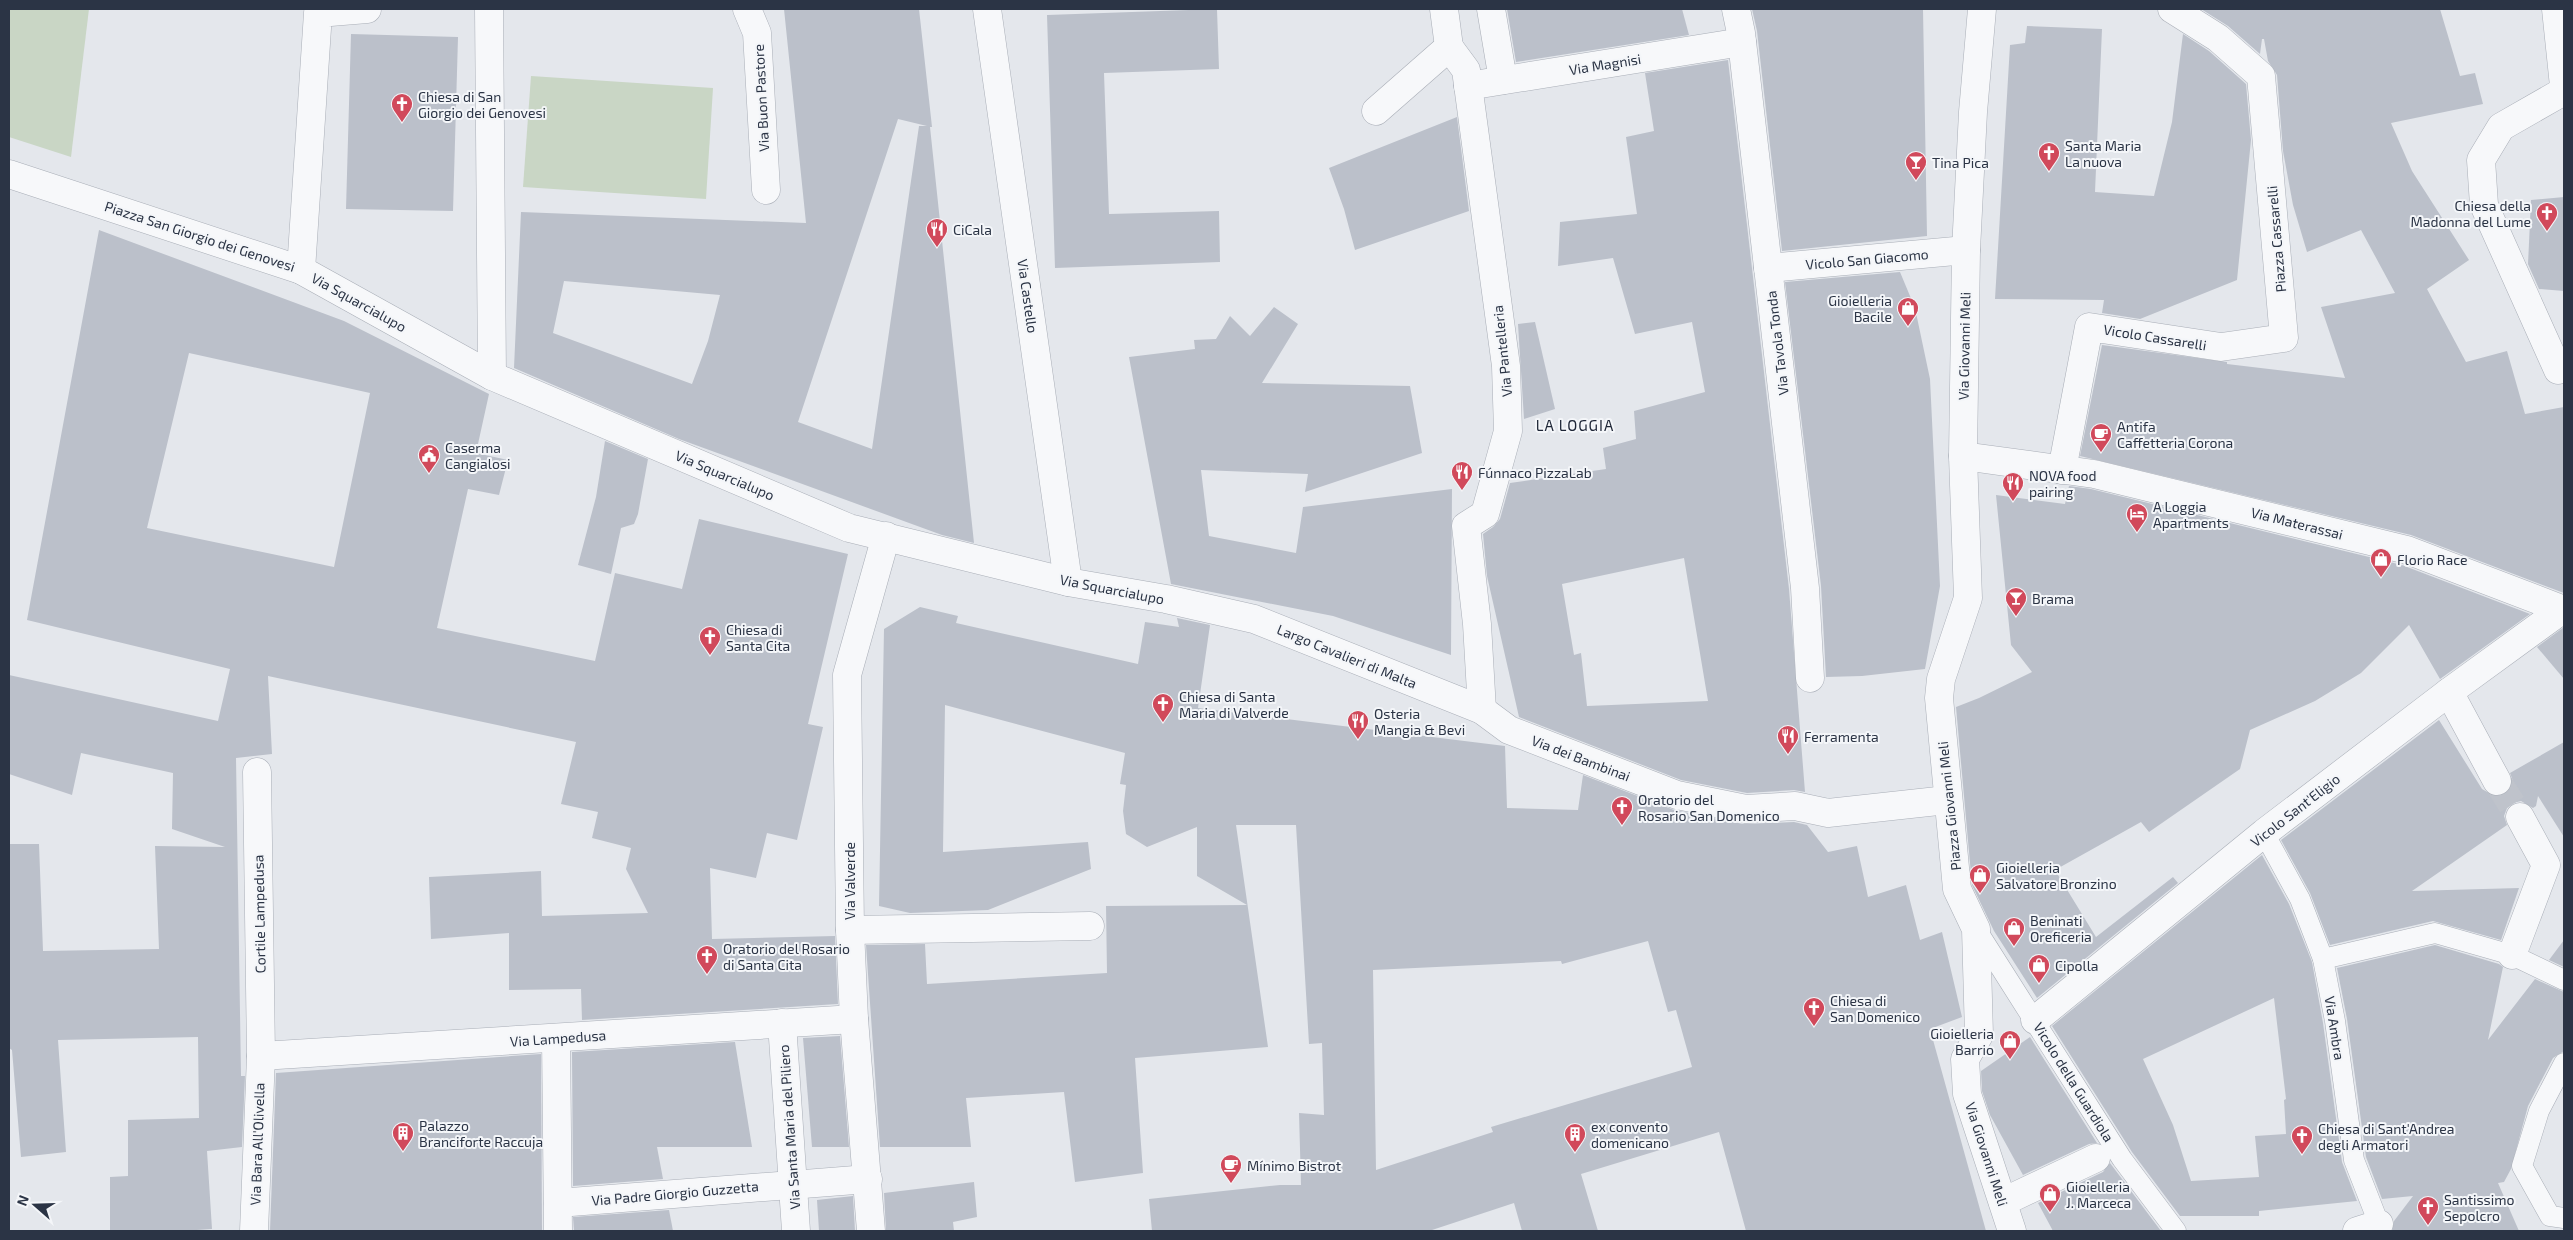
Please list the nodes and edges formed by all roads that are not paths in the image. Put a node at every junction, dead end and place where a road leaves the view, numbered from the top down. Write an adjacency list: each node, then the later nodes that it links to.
1 (367, 9): 22 (street, Piazza San Giorgio dei Genovesi)
2 (489, 9): 25 (street)
3 (747, 9): 19 (street, Via Buon Pastore)
4 (987, 9): 29 (street, Via Castello)
5 (1444, 9): 12 (street)
6 (1491, 9): 14 (street)
7 (1736, 9): 11 (street, Via Tavola Tonda)
8 (1982, 9): 20 (street, Via Giovanni Meli)
9 (2172, 9): 23 (street, Piazza Cassarelli)
10 (2556, 9): 13 (street)
11 (1742, 42): 14 (street, Via Magnisi); 21 (street, Via Tavola Tonda)
12 (1449, 47): 15 (street, Via Pantelleria); 17 (street)
13 (2563, 71)
14 (1502, 80): 15 (street, Via Magnisi)
15 (1468, 86): 35 (street, Via Pantelleria)
16 (2564, 91): 24 (street)
17 (1376, 111)
18 (9, 174): 22 (street, Piazza San Giorgio dei Genovesi)
19 (766, 190)
20 (1966, 250): 21 (street, Vicolo San Giacomo); 26 (street, Via Giovanni Meli)
21 (1768, 268): 32 (street, Via Tavola Tonda)
22 (301, 270): 25 (street, Via Squarcialupo)
23 (2221, 347): 27 (street, Vicolo Cassarelli)
24 (2558, 370)
25 (492, 376): 28 (street, Via Squarcialupo)
26 (1963, 456): 27 (street, Via Materassai); 33 (street, Via Giovanni Meli)
27 (2062, 470): 31 (street, Via Materassai)
28 (886, 536): 29 (street, Via Squarcialupo); 44 (street, Via Valverde)
29 (1068, 582): 30 (street, Via Squarcialupo)
30 (1176, 602): 35 (street, Largo Cavalieri di Malta)
31 (2563, 609): 34 (street, Vicolo Sant'Eligio)
32 (1810, 678)
33 (1941, 679): 39 (street, Piazza Giovanni Meli)
34 (2449, 692): 38 (street); 41 (street, Vicolo Sant'Eligio)
35 (1482, 710): 36 (street, Largo Cavalieri di Malta)
36 (1509, 730): 39 (street, Via dei Bambinai)
37 (257, 772): 52 (street, Cortile Lampedusa)
38 (2497, 781)
39 (1947, 800): 43 (street, Piazza Giovanni Meli)
40 (2520, 817): 45 (street)
41 (2264, 833): 46 (lane, Via Ambra); 49 (street, Vicolo Sant'Eligio)
42 (1090, 926): 44 (street)
43 (1976, 929): 49 (lane, Vicolo della Guardiola); 57 (street, Via Giovanni Meli)
44 (850, 930): 48 (street, Via Valverde)
45 (2512, 955): 46 (lane); 47 (lane)
46 (2323, 959): 60 (lane, Via Ambra)
47 (2564, 980)
48 (854, 1019): 50 (street, Via Lampedusa); 55 (street, Via Valverde)
49 (2035, 1020): 66 (lane, Vicolo della Guardiola)
50 (782, 1023): 51 (street, Via Lampedusa); 56 (street, Via Santa Maria del Piliero)
51 (556, 1038): 52 (street, Via Lampedusa); 58 (street)
52 (261, 1056): 61 (street, Via Bara All'Olivella)
53 (2564, 1063): 59 (lane)
54 (2096, 1158): 57 (street)
55 (868, 1179): 56 (street, Via Padre Giorgio Guzzetta); 64 (street, Via Valverde)
56 (792, 1184): 58 (street, Via Padre Giorgio Guzzetta); 63 (street, Via Santa Maria del Piliero)
57 (2003, 1202): 65 (street, Via Giovanni Meli)
58 (558, 1203): 62 (street)
59 (2564, 1218)
60 (2371, 1229)
61 (254, 1231)
62 (558, 1231)
63 (796, 1231)
64 (870, 1231)
65 (2012, 1231)
66 (2176, 1231)

